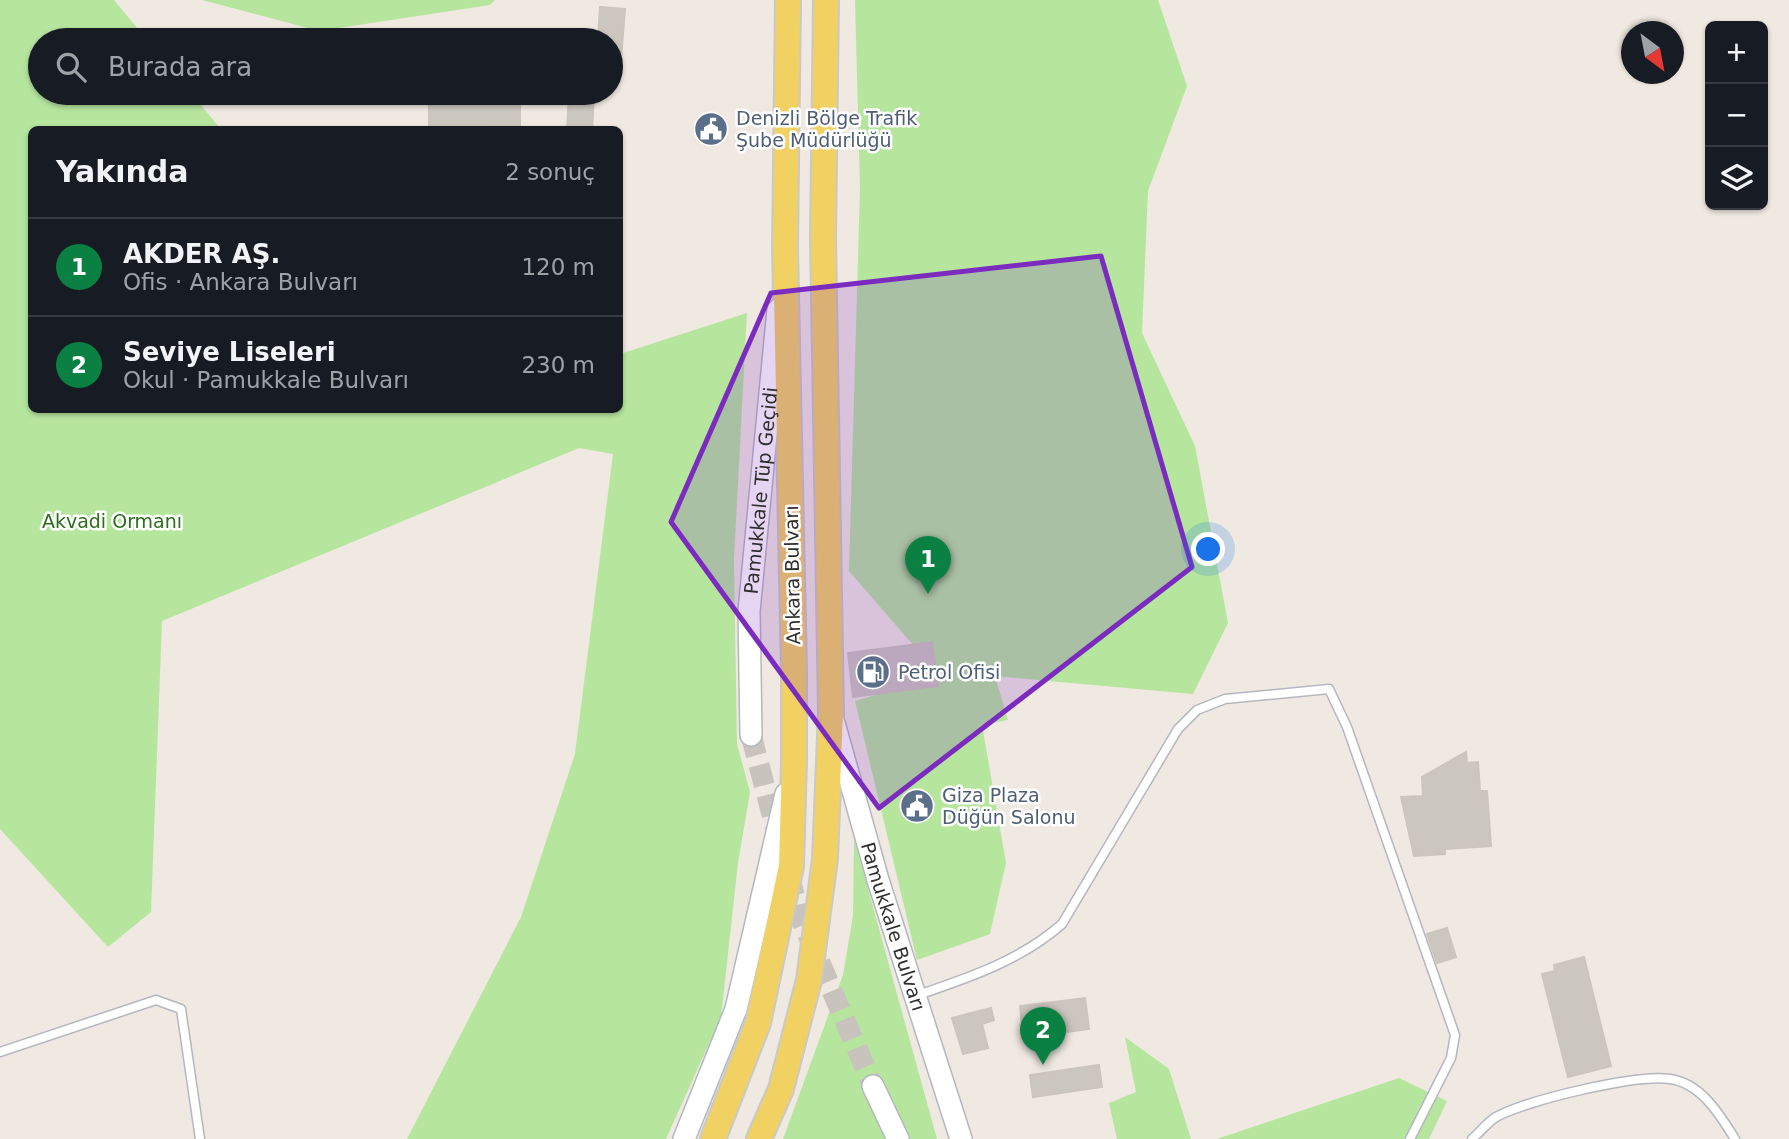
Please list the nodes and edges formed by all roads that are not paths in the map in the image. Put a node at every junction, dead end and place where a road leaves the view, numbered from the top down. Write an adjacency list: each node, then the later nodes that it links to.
1 (788, 0): 3 (main road, Ankara Bulvarı)
2 (826, 0): 4 (main road, Ankara Bulvarı)
3 (785, 248): 5 (main road, Pamukkale Tüp Geçidi); 6 (main road, Ankara Bulvarı)
4 (831, 712): 7 (main road, Pamukkale Bulvarı); 13 (main road, Ankara Bulvarı)
5 (751, 734)
6 (794, 761): 11 (main road); 12 (main road, Ankara Bulvarı)
7 (915, 996): 15 (main road, Pamukkale Bulvarı); 16 (lane)
8 (0, 1052): 10 (lane)
9 (873, 1086): 14 (main road)
10 (200, 1139)
11 (684, 1139)
12 (713, 1139)
13 (759, 1139)
14 (898, 1139)
15 (961, 1139)
16 (1410, 1139)
17 (1472, 1139): 18 (lane)
18 (1735, 1139)

